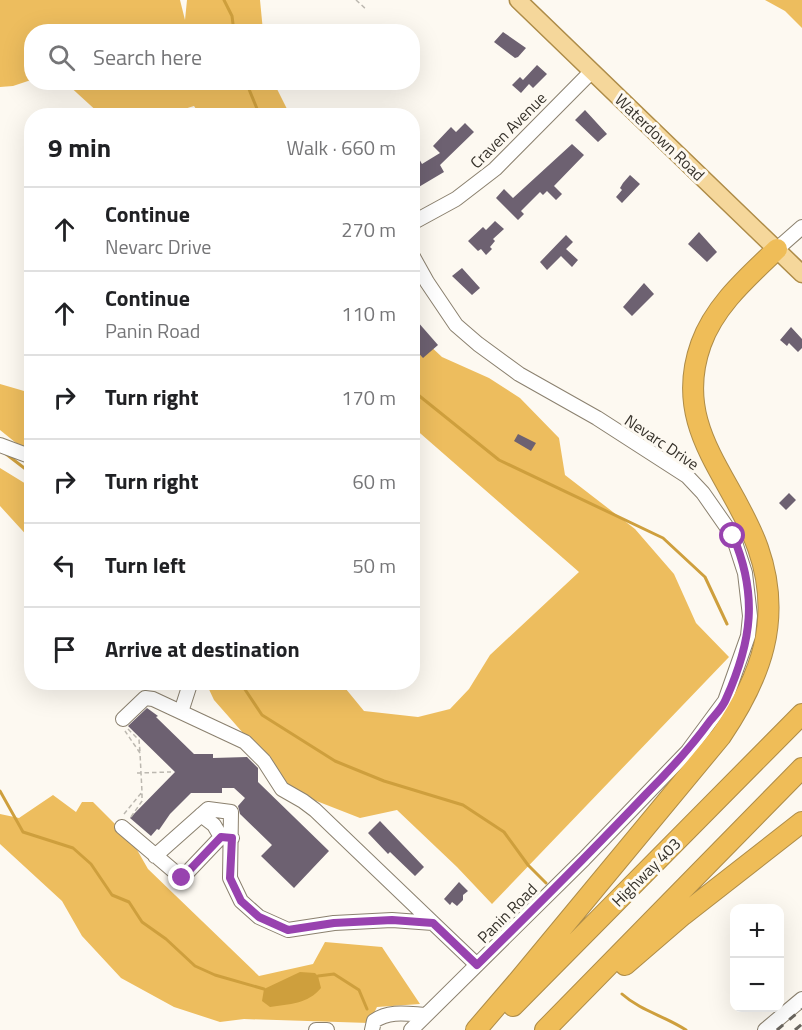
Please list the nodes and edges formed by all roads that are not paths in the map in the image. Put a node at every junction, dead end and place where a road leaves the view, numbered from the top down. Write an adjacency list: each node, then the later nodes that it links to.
1 (518, 0): 2 (main road, Waterdown Road)
2 (591, 72): 3 (street, Craven Avenue); 5 (main road, Waterdown Road)
3 (420, 219)
4 (802, 227): 5 (street)
5 (777, 249): 7 (main road, Waterdown Road); 29 (highway)
6 (420, 269): 20 (street, Nevarc Drive)
7 (802, 274)
8 (0, 445): 9 (street)
9 (24, 454)
10 (188, 690): 11 (street)
11 (181, 712): 13 (street); 21 (street)
12 (802, 714): 30 (highway, Highway 403)
13 (123, 722)
14 (802, 768): 31 (highway)
15 (201, 815): 18 (street); 18 (street); 19 (street)
16 (802, 822): 32 (highway)
17 (124, 825): 19 (street)
18 (226, 838): 19 (street); 21 (street)
19 (155, 856)
20 (584, 859): 22 (street, Panin Road)
21 (433, 923): 22 (street)
22 (477, 965): 24 (street, Panin Road)
23 (802, 999): 33 (street)
24 (426, 1015): 27 (street); 28 (street, Panin Road)
25 (316, 1030): 26 (street)
26 (327, 1030)
27 (372, 1030)
28 (411, 1030)
29 (476, 1030)
30 (489, 1030)
31 (545, 1030)
32 (551, 1030)
33 (765, 1030)

